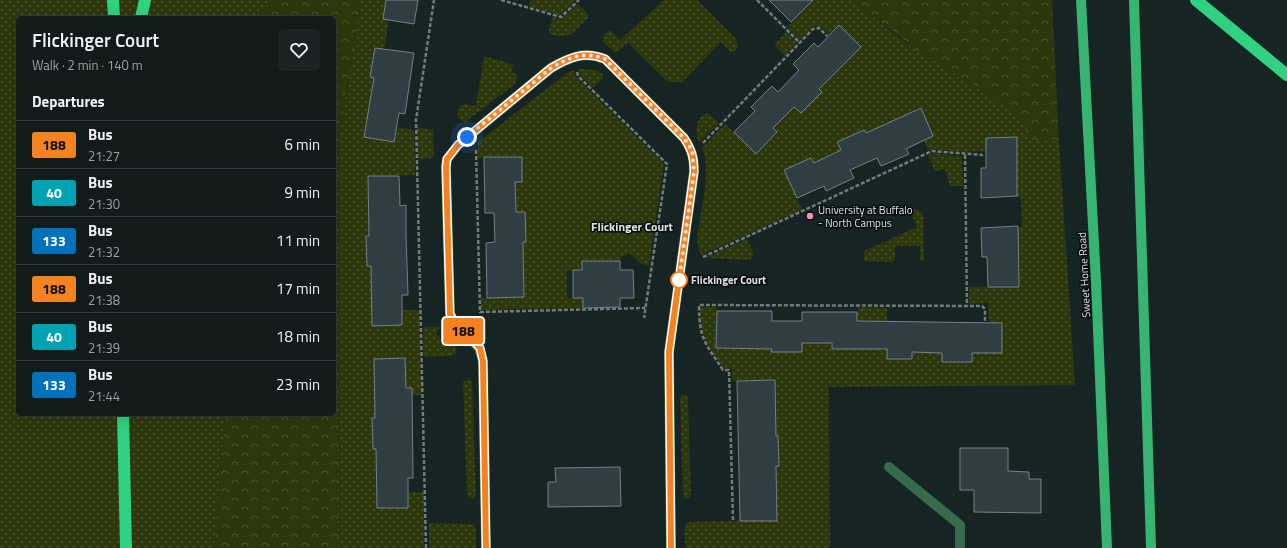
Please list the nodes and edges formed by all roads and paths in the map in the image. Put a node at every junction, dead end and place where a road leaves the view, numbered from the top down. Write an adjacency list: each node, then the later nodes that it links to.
1 (113, 0): 10 (highway)
2 (145, 0): 11 (highway)
3 (434, 0): 29 (path)
4 (501, 0): 5 (path)
5 (579, 0)
6 (757, 0): 13 (path)
7 (1081, 0): 33 (main road, Sweet Home Road)
8 (1134, 0): 34 (main road)
9 (1196, 0): 15 (highway)
10 (114, 16)
11 (141, 16)
12 (827, 36): 13 (path)
13 (800, 42): 17 (path)
14 (576, 69): 22 (path)
15 (1287, 75)
16 (476, 130): 22 (path); 30 (street); 31 (street)
17 (701, 145)
18 (965, 155): 19 (path); 20 (path); 21 (path)
19 (983, 155)
20 (703, 257)
21 (967, 306): 24 (path); 27 (path)
22 (645, 308): 23 (path)
23 (644, 318)
24 (985, 321)
25 (122, 416): 28 (highway)
26 (889, 467): 32 (street)
27 (732, 520)
28 (126, 548)
29 (426, 548)
30 (486, 548)
31 (671, 548)
32 (960, 548)
33 (1107, 548)
34 (1151, 548)

